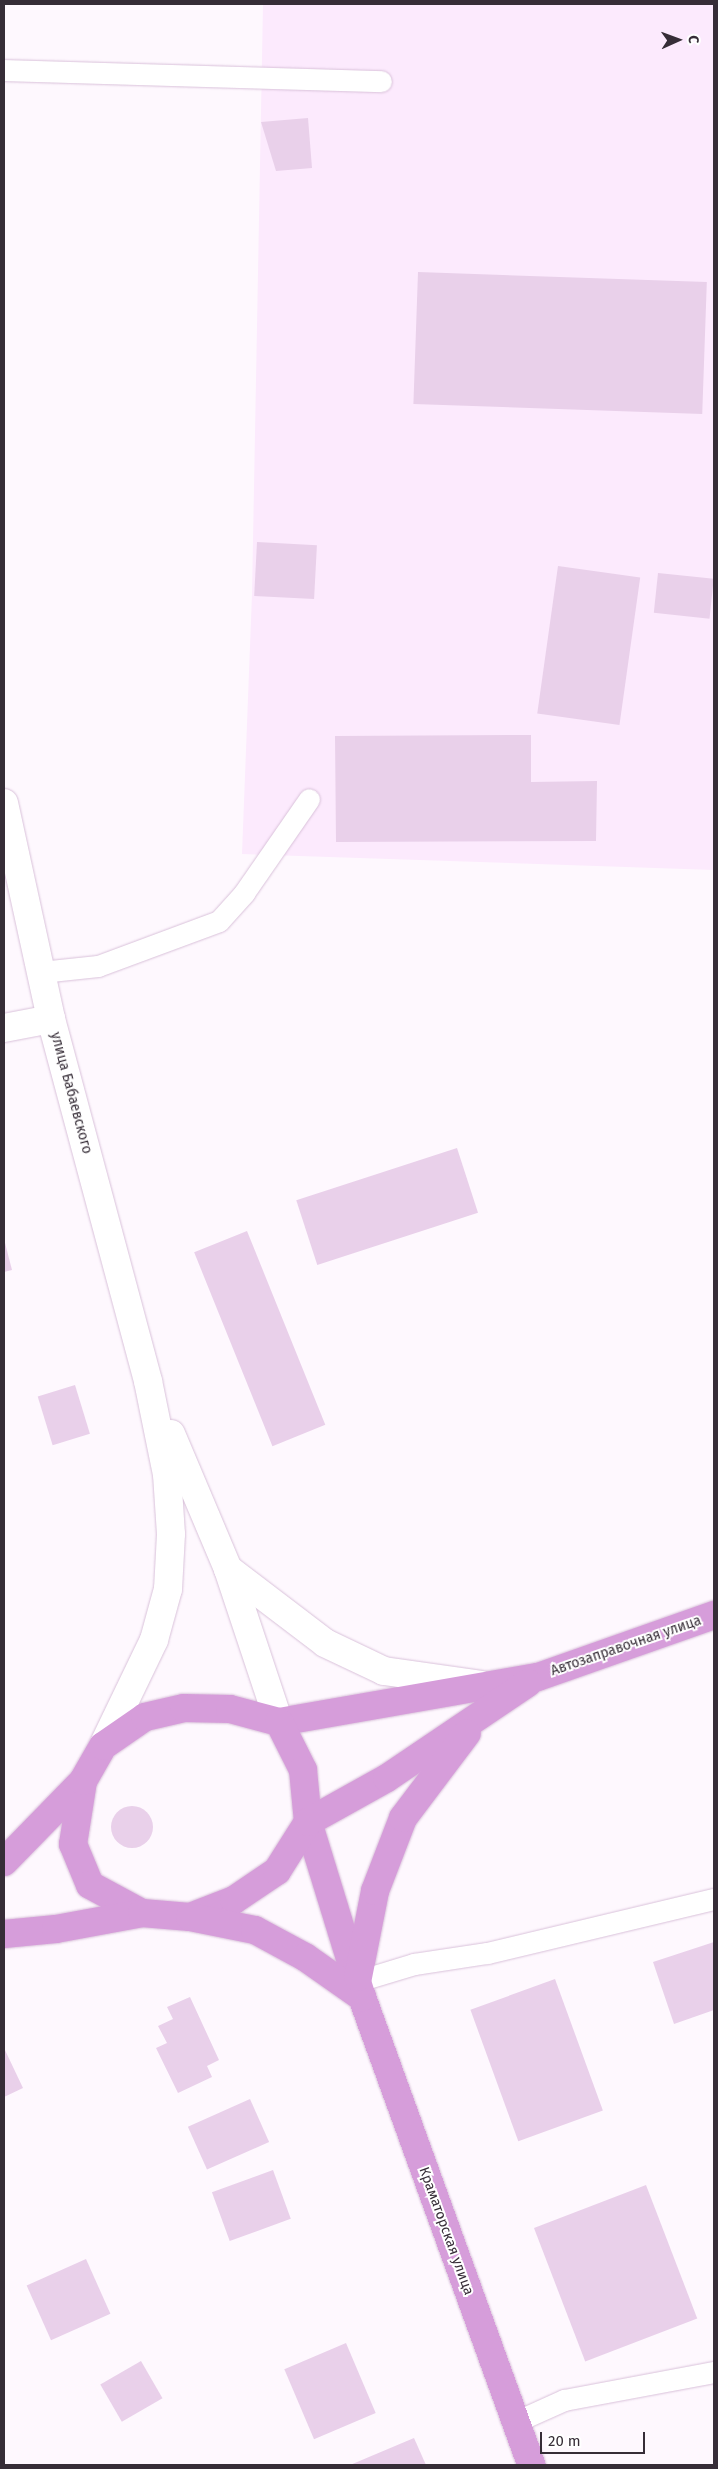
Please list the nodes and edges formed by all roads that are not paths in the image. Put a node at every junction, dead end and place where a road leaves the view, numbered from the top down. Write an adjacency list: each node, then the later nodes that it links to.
1 (4, 70): 2 (lane)
2 (381, 81)
3 (309, 799): 5 (lane)
4 (4, 803): 5 (main road, улица Бабаевского)
5 (40, 972): 6 (main road, улица Бабаевского)
6 (51, 1019): 7 (main road); 8 (main road, улица Бабаевского)
7 (4, 1028)
8 (148, 1381): 9 (main road); 15 (main road)
9 (228, 1569): 12 (main road); 14 (main road)
10 (714, 1615): 11 (main road, Автозаправочная улица)
11 (538, 1677): 12 (main road); 13 (main road)
12 (489, 1686): 14 (main road)
13 (480, 1716): 17 (main road); 23 (main road)
14 (279, 1722): 15 (main road); 17 (main road, Краматорская улица)
15 (103, 1746): 16 (main road)
16 (83, 1781): 18 (main road); 20 (main road)
17 (308, 1822): 21 (main road); 23 (main road, Краматорская улица)
18 (4, 1862)
19 (714, 1899): 23 (lane)
20 (142, 1913): 21 (main road); 22 (main road)
21 (190, 1917): 23 (main road)
22 (4, 1934)
23 (360, 1989): 25 (main road, Краматорская улица)
24 (714, 2372): 25 (lane)
25 (515, 2422): 26 (main road, Краматорская улица)
26 (531, 2465)

